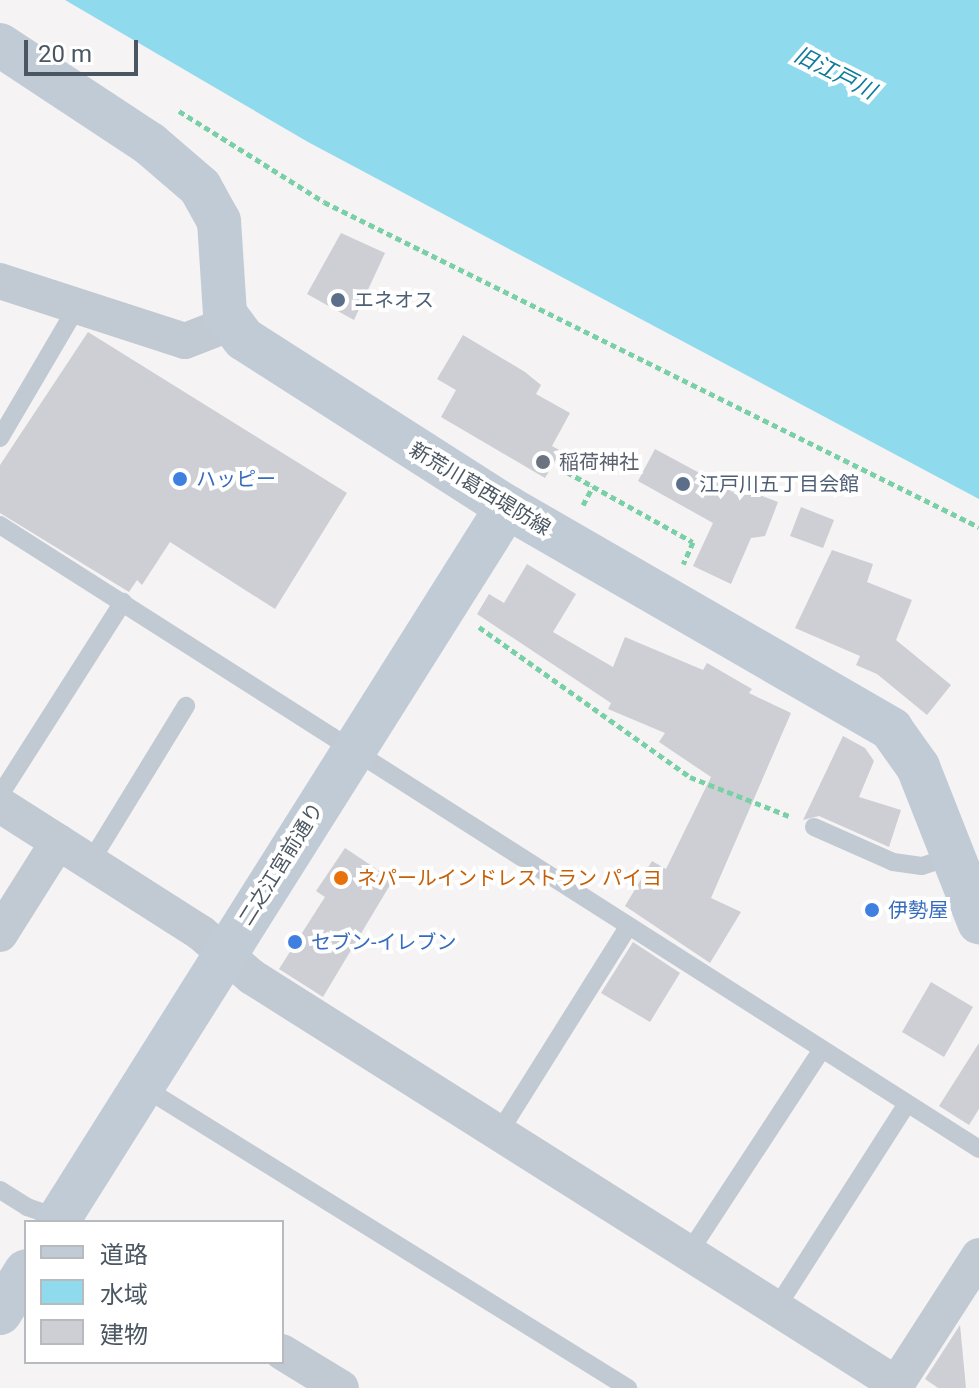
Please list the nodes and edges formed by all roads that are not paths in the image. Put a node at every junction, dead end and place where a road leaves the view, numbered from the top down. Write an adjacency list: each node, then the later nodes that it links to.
1 (0, 45): 4 (main road)
2 (0, 281): 3 (street)
3 (77, 307): 4 (street); 5 (lane)
4 (229, 324): 6 (main road, 新荒川葛西堤防線)
5 (0, 438)
6 (507, 507): 10 (main road, 二之江宮前通り); 15 (main road, 新荒川葛西堤防線)
7 (0, 525): 8 (lane)
8 (123, 602): 10 (lane); 11 (lane)
9 (186, 706): 16 (lane)
10 (351, 752): 18 (lane); 20 (main road, 二之江宮前通り)
11 (0, 795)
12 (0, 805): 14 (street)
13 (819, 828): 15 (lane)
14 (58, 842): 16 (street); 19 (street)
15 (950, 857): 17 (main road, 新荒川葛西堤防線)
16 (91, 861): 20 (street)
17 (979, 922)
18 (628, 927): 21 (lane); 24 (lane)
19 (0, 934)
20 (226, 952): 22 (main road, 二之江宮前通り); 24 (street)
21 (822, 1049): 23 (lane); 29 (lane)
22 (143, 1087): 28 (main road, 二之江宮前通り); 37 (lane)
23 (907, 1104): 25 (lane); 32 (lane)
24 (500, 1131): 29 (street)
25 (979, 1149)
26 (0, 1190): 27 (lane)
27 (59, 1220)
28 (62, 1220)
29 (690, 1251): 32 (street)
30 (979, 1256): 35 (street)
31 (24, 1274): 33 (main road)
32 (777, 1307): 35 (street)
33 (0, 1313)
34 (284, 1353): 36 (street)
35 (902, 1384)
36 (341, 1388)
37 (628, 1388)

